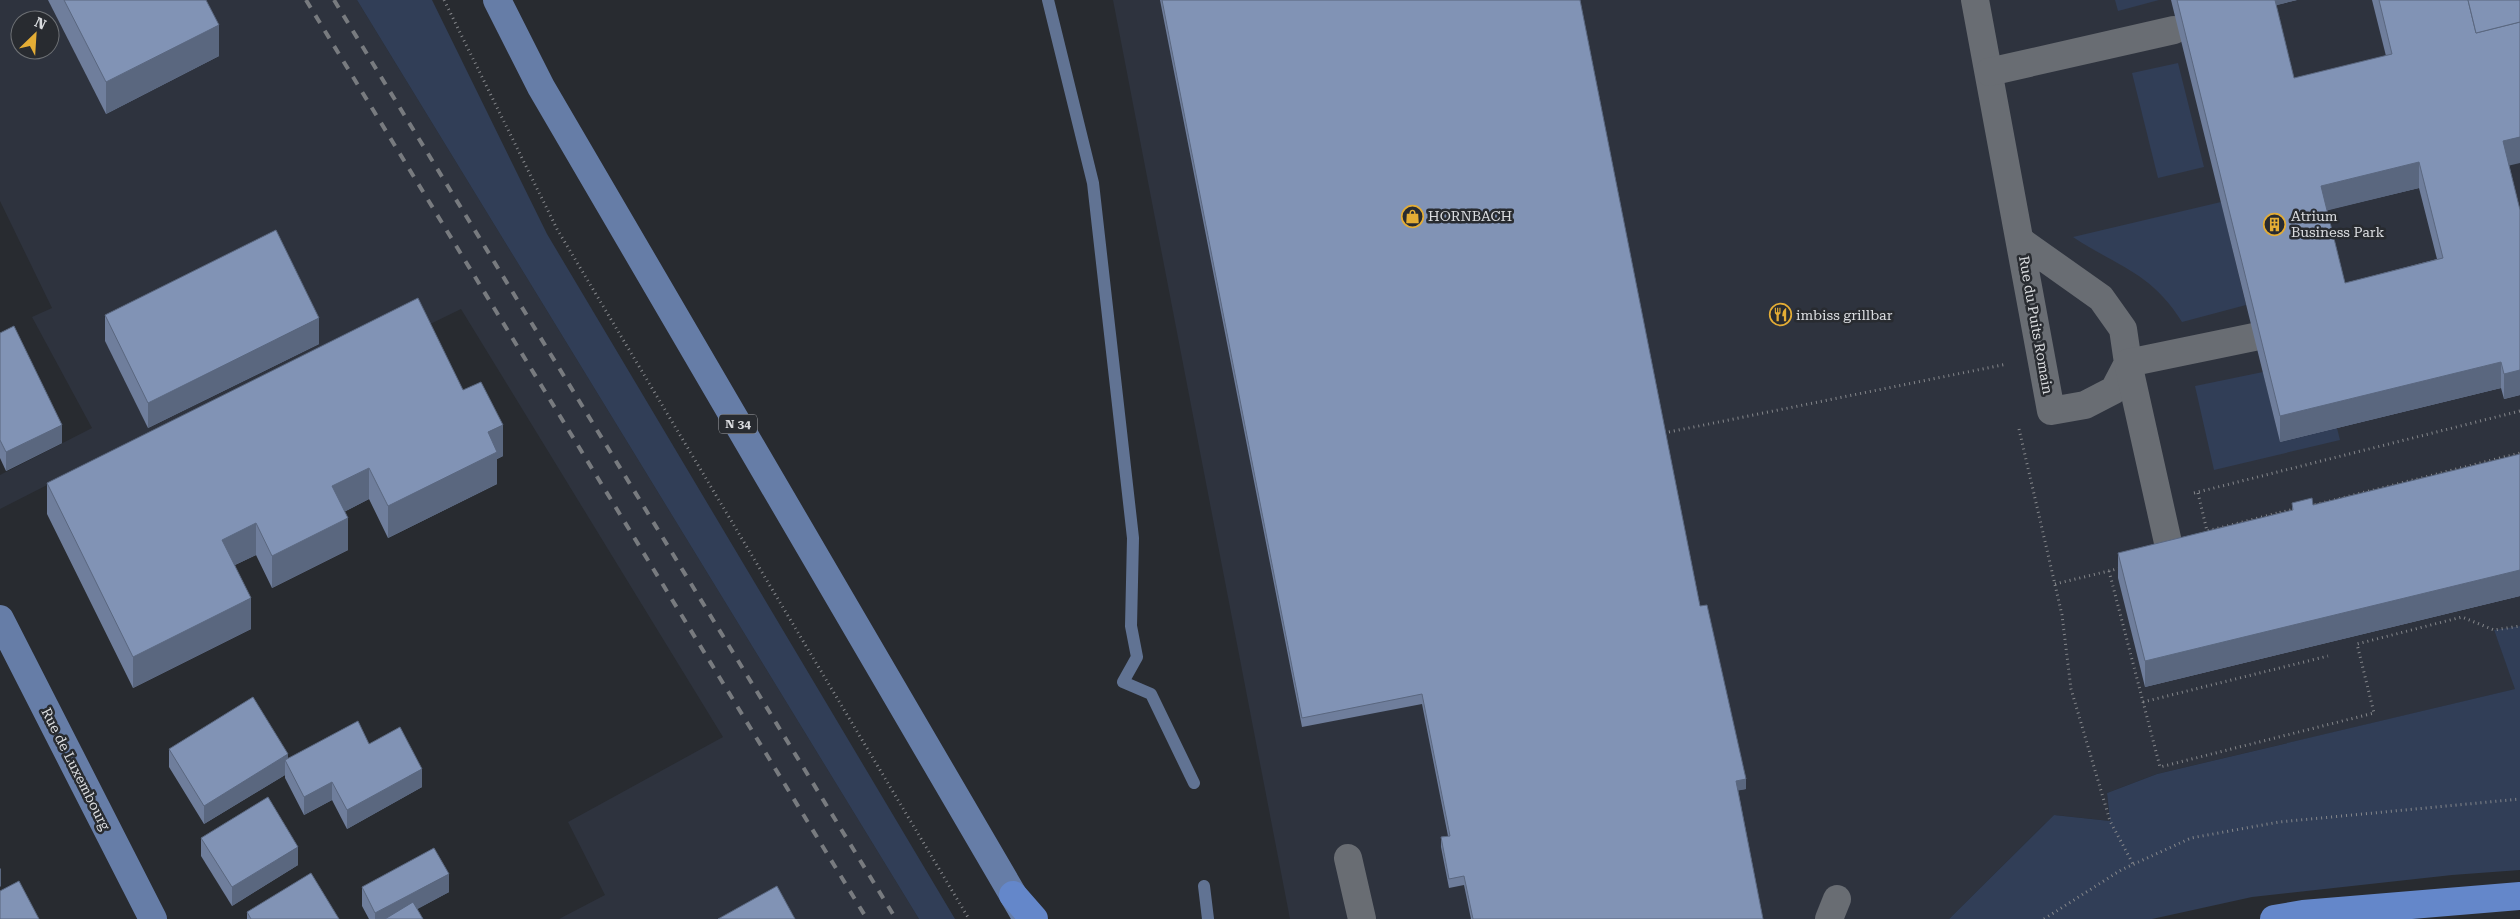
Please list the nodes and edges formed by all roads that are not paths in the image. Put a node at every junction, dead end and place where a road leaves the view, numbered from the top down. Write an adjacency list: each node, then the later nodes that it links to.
1 (497, 0): 11 (main road, N 34)
2 (1975, 0): 4 (street, Rue du Puits Romain)
3 (2174, 30): 4 (street)
4 (1989, 72): 5 (street, Rue du Puits Romain)
5 (2022, 242): 7 (street, Rue du Puits Romain); 7 (street, Rue du Puits Romain)
6 (2254, 337): 7 (street)
7 (2128, 363): 8 (street)
8 (2173, 565)
9 (0, 619): 13 (main road, Rue de Luxembourg)
10 (1348, 858): 16 (street)
11 (1014, 895): 14 (main road, N 34); 15 (highway)
12 (2520, 896): 17 (highway)
13 (153, 919)
14 (1027, 919)
15 (1034, 919)
16 (1362, 919)
17 (2274, 919)

